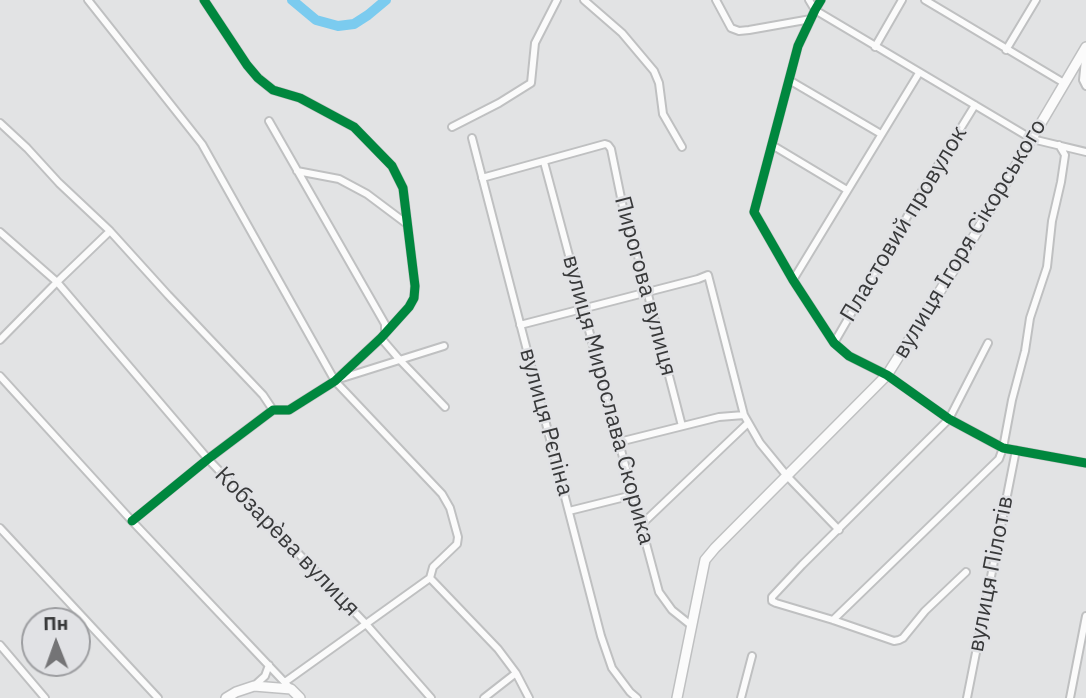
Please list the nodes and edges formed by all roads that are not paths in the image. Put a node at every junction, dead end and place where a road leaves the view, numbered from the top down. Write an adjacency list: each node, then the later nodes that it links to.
1 (88, 0): 51 (street)
2 (204, 0): 35 (street)
3 (557, 0): 23 (street)
4 (584, 0): 29 (street)
5 (716, 0): 12 (street)
6 (809, 0): 11 (street)
7 (821, 0): 11 (street)
8 (902, 0): 13 (street)
9 (925, 0): 15 (street)
10 (1036, 0): 15 (street)
11 (815, 10): 12 (street); 13 (street)
12 (811, 19): 17 (street)
13 (875, 47): 16 (street)
14 (1086, 47): 18 (main road, вулиця Ігоря Сікорського); 19 (street)
15 (1006, 50): 18 (street)
16 (919, 73): 20 (street); 24 (street)
17 (789, 79): 24 (street); 27 (street)
18 (1064, 83): 26 (main road, вулиця Ігоря Сікорського)
19 (1086, 86)
20 (975, 106): 26 (street); 45 (street, Пластовий провулок)
21 (269, 121): 32 (street)
22 (0, 123): 36 (street)
23 (452, 127)
24 (881, 134): 34 (street)
25 (471, 138): 33 (street, вулиця Рєпіна)
26 (1031, 139): 28 (street); 49 (main road, вулиця Ігоря Сікорського)
27 (772, 145): 34 (street); 38 (street)
28 (1059, 145): 30 (street); 59 (street)
29 (682, 147)
30 (1086, 152)
31 (544, 162): 33 (street); 40 (street, Пирогова вулиця); 41 (street, вулиця Мирослава Скорика)
32 (297, 171): 35 (street); 43 (street)
33 (482, 178): 42 (street, вулиця Рєпіна)
34 (847, 190): 38 (street)
35 (407, 224): 43 (street)
36 (110, 231): 39 (street); 53 (street)
37 (0, 232): 39 (street, Кобзарèва вулиця)
38 (793, 280): 45 (street)
39 (57, 282): 44 (street); 61 (street, Кобзарèва вулиця)
40 (647, 292): 41 (street); 54 (street); 57 (street, Пирогова вулиця)
41 (583, 309): 42 (street); 58 (street, вулиця Мирослава Скорика)
42 (520, 325): 65 (street, вулиця Рєпіна)
43 (383, 335): 48 (street); 51 (street)
44 (0, 340)
45 (834, 343): 49 (street)
46 (988, 343): 55 (street)
47 (444, 346): 48 (street)
48 (399, 359): 51 (street); 52 (street)
49 (887, 375): 55 (street); 63 (main road, вулиця Ігоря Сікорського)
50 (0, 376): 66 (street)
51 (335, 381): 53 (street); 71 (street)
52 (445, 407)
53 (273, 410): 61 (street)
54 (744, 415): 56 (street); 57 (street)
55 (949, 419): 59 (street); 69 (street)
56 (748, 424): 63 (street); 67 (street)
57 (682, 426): 58 (street)
58 (619, 442): 64 (street, вулиця Мирослава Скорика)
59 (1003, 448): 60 (street); 73 (street)
60 (1016, 450): 62 (street); 92 (street, вулиця Пілотів)
61 (208, 459): 66 (street); 74 (street, Кобзарèва вулиця)
62 (1086, 463)
63 (787, 476): 69 (street); 75 (main road, вулиця Ігоря Сікорського)
64 (633, 495): 65 (street); 67 (street, вулиця Мирослава Скорика)
65 (569, 511): 89 (street, вулиця Рєпіна)
66 (132, 521): 78 (street)
67 (642, 524): 75 (street, вулиця Мирослава Скорика)
68 (0, 528): 83 (street)
69 (839, 530): 73 (street)
70 (966, 572): 73 (street)
71 (430, 578): 74 (street); 79 (street)
72 (1086, 616): 93 (street)
73 (833, 620)
74 (366, 624): 80 (street); 86 (street, Кобзарèва вулиця)
75 (692, 625): 90 (main road, вулиця Ігоря Сікорського)
76 (0, 645): 82 (street)
77 (752, 656): 91 (street)
78 (269, 665): 80 (street); 81 (street)
79 (516, 673): 87 (street); 88 (street)
80 (288, 685): 81 (main road); 85 (main road)
81 (254, 686): 84 (main road)
82 (45, 698)
83 (158, 698)
84 (226, 698)
85 (300, 698)
86 (431, 698)
87 (484, 698)
88 (529, 698)
89 (637, 698)
90 (677, 698)
91 (741, 698)
92 (967, 698)
93 (1070, 698)

